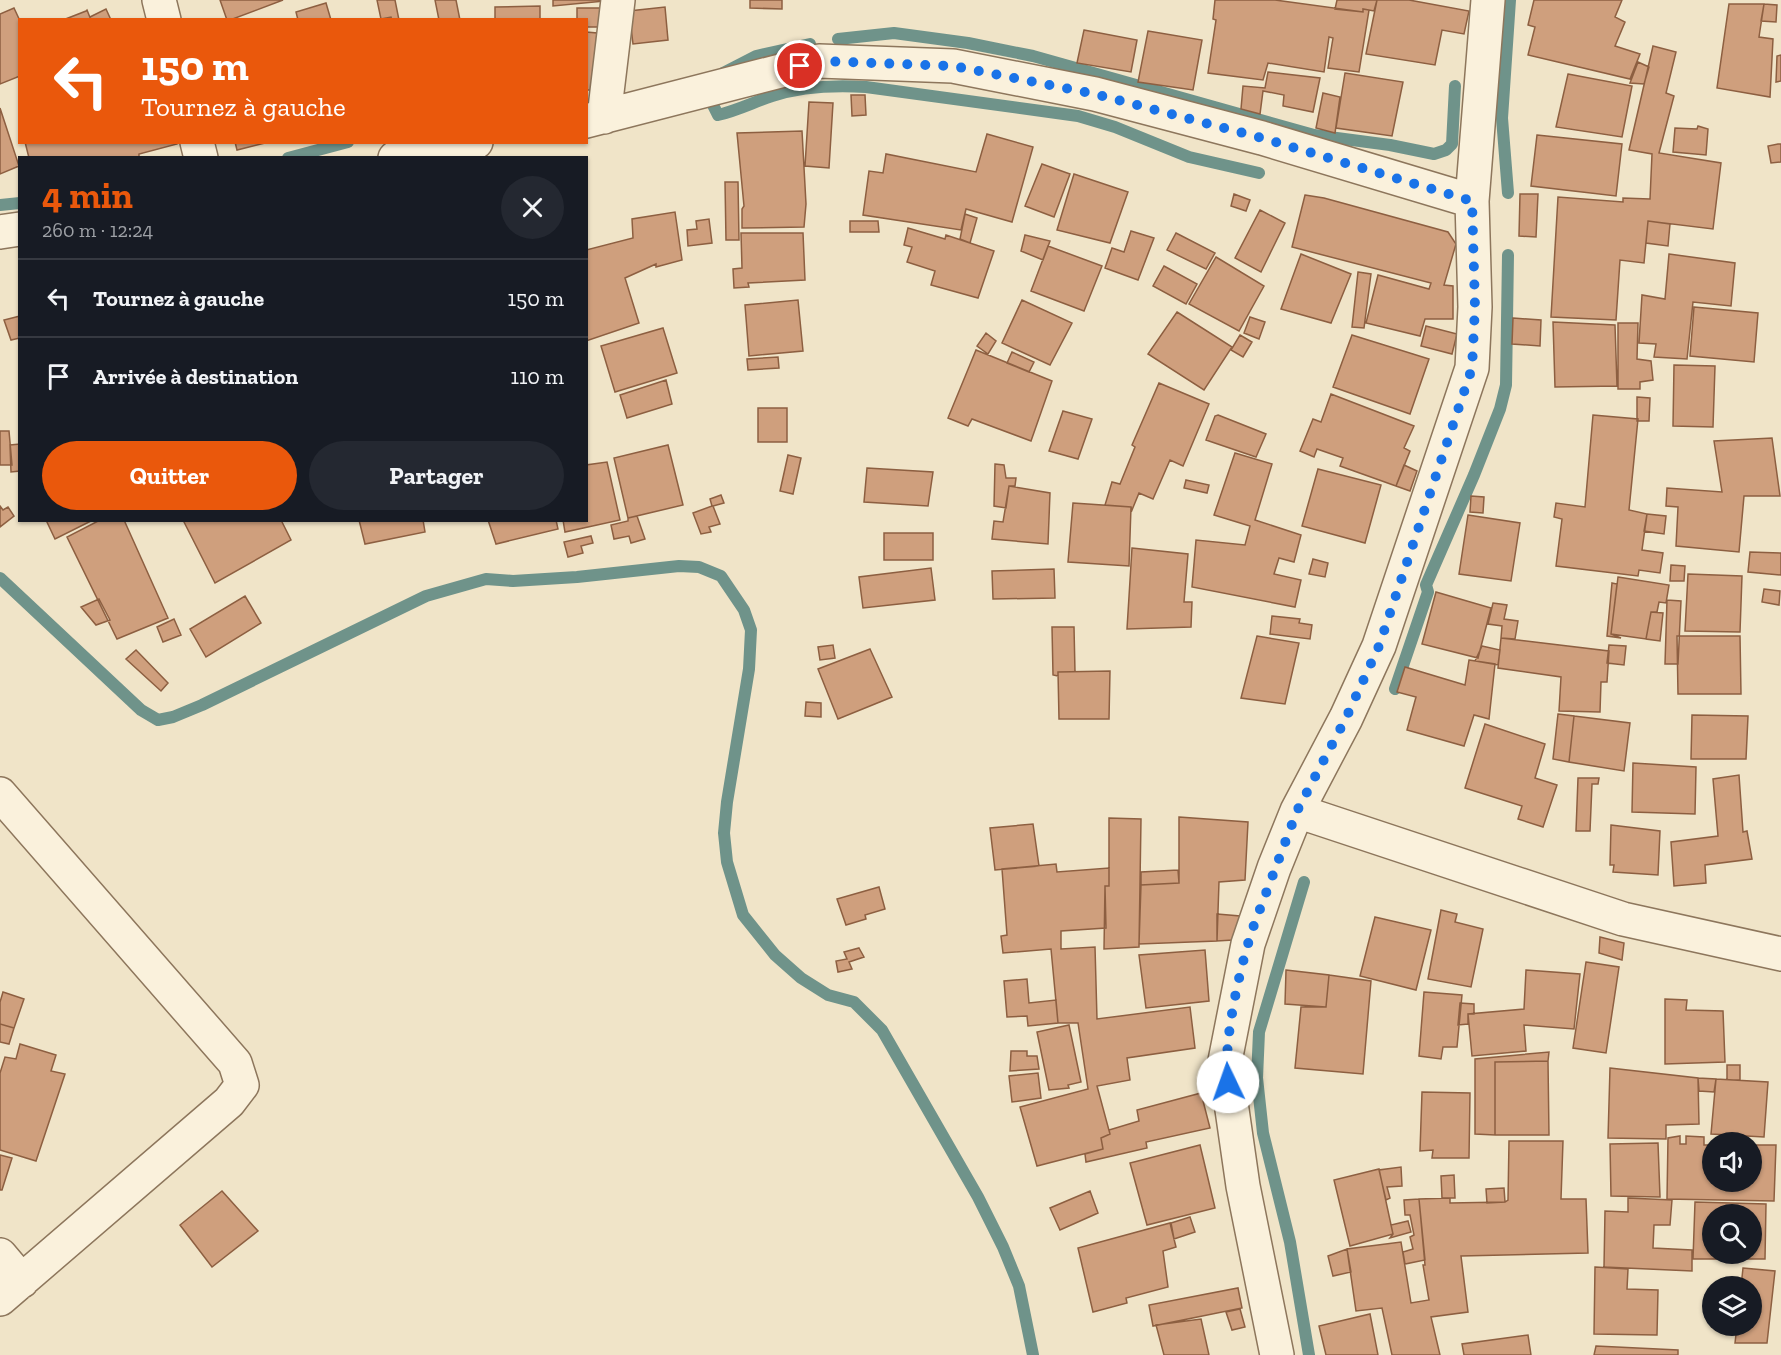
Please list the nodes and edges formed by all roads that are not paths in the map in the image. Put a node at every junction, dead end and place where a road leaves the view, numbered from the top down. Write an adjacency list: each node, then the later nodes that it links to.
1 (159, 0): 4 (street)
2 (618, 0): 5 (street)
3 (1488, 0): 8 (street)
4 (164, 18)
5 (595, 119): 8 (street)
6 (466, 144): 7 (street)
7 (405, 156)
8 (1472, 201): 12 (street)
9 (18, 229): 10 (street)
10 (0, 232)
11 (0, 794): 15 (street)
12 (1297, 811): 13 (street); 16 (street)
13 (1781, 954)
14 (0, 1255): 15 (street)
15 (11, 1290)
16 (1277, 1355)

